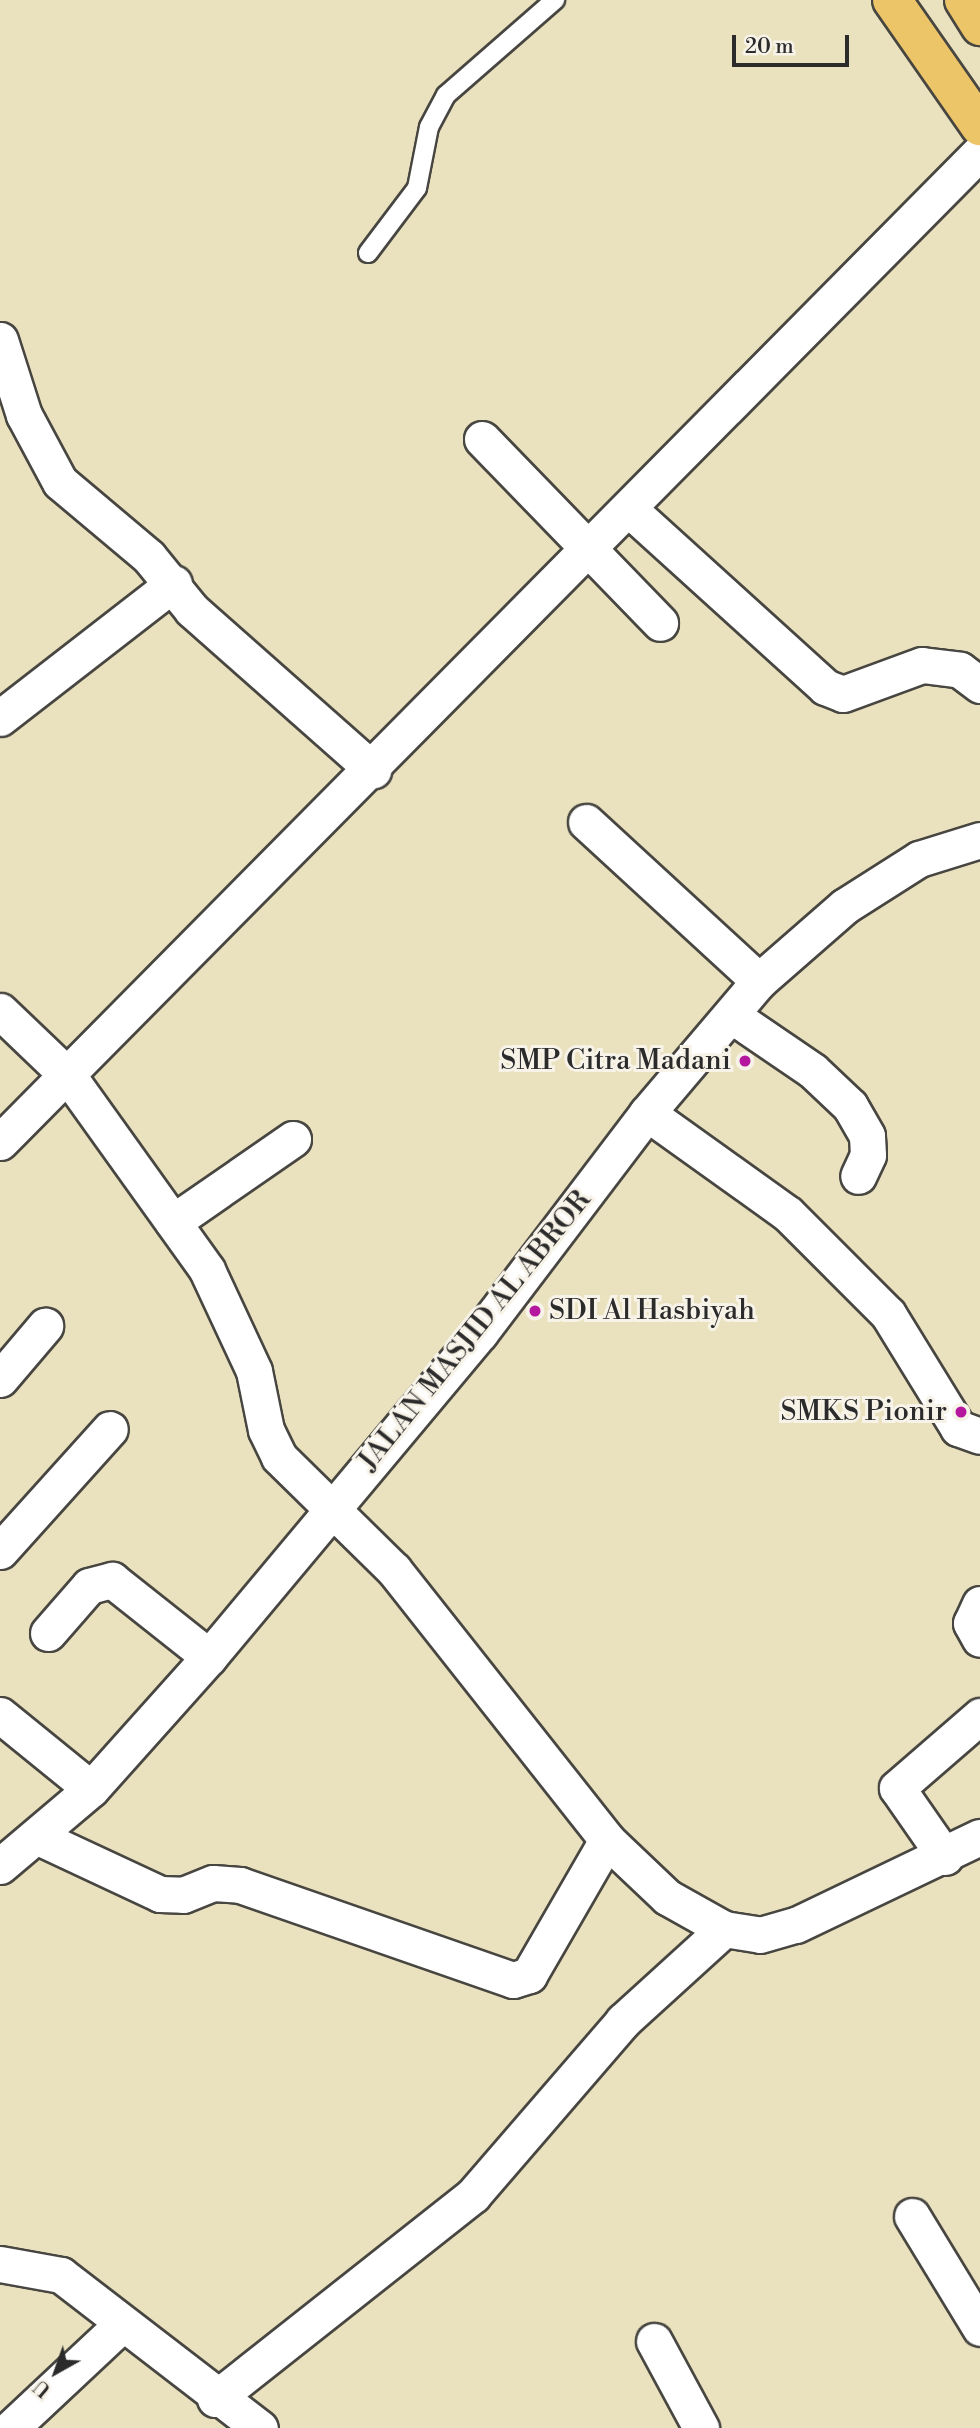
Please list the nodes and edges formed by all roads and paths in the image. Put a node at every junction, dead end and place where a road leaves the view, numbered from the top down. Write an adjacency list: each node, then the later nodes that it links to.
1 (555, 0): 7 (lane)
2 (892, 0): 5 (main road)
3 (964, 0): 4 (main road)
4 (980, 26)
5 (980, 126)
6 (980, 152): 10 (street)
7 (368, 253)
8 (0, 340): 12 (street)
9 (482, 439): 11 (street)
10 (629, 509): 11 (street); 14 (street)
11 (587, 550): 13 (street); 16 (street)
12 (174, 583): 15 (street); 16 (street)
13 (660, 623)
14 (980, 685)
15 (0, 718)
16 (373, 770): 22 (street)
17 (586, 822): 19 (street)
18 (980, 840): 19 (street, JALAN MASJID AL ABROR)
19 (759, 981): 21 (street, JALAN MASJID AL ABROR)
20 (0, 1011): 22 (street)
21 (731, 1015): 23 (street, JALAN MASJID AL ABROR); 26 (street)
22 (69, 1077): 25 (street); 27 (street)
23 (647, 1113): 31 (street); 32 (street, JALAN MASJID AL ABROR)
24 (293, 1139): 27 (street)
25 (0, 1142)
26 (858, 1176)
27 (173, 1222): 32 (street)
28 (45, 1326): 29 (street)
29 (0, 1379)
30 (110, 1429): 33 (street)
31 (980, 1436)
32 (332, 1508): 37 (street, JALAN MASJID AL ABROR); 43 (street)
33 (0, 1551)
34 (980, 1604): 36 (street)
35 (48, 1633): 37 (street)
36 (980, 1639)
37 (209, 1657): 40 (street, JALAN MASJID AL ABROR)
38 (0, 1714): 40 (street)
39 (980, 1716): 44 (street)
40 (91, 1789): 41 (street, JALAN MASJID AL ABROR)
41 (37, 1837): 43 (street); 45 (street, JALAN MASJID AL ABROR)
42 (980, 1837): 44 (street)
43 (607, 1840): 46 (street)
44 (945, 1857): 46 (street)
45 (0, 1866)
46 (724, 1929): 52 (street)
47 (912, 2216): 50 (street)
48 (0, 2264): 49 (street)
49 (121, 2325): 52 (street); 53 (street)
50 (980, 2328)
51 (654, 2342): 55 (street)
52 (215, 2399): 54 (street)
53 (11, 2428)
54 (260, 2428)
55 (701, 2428)

